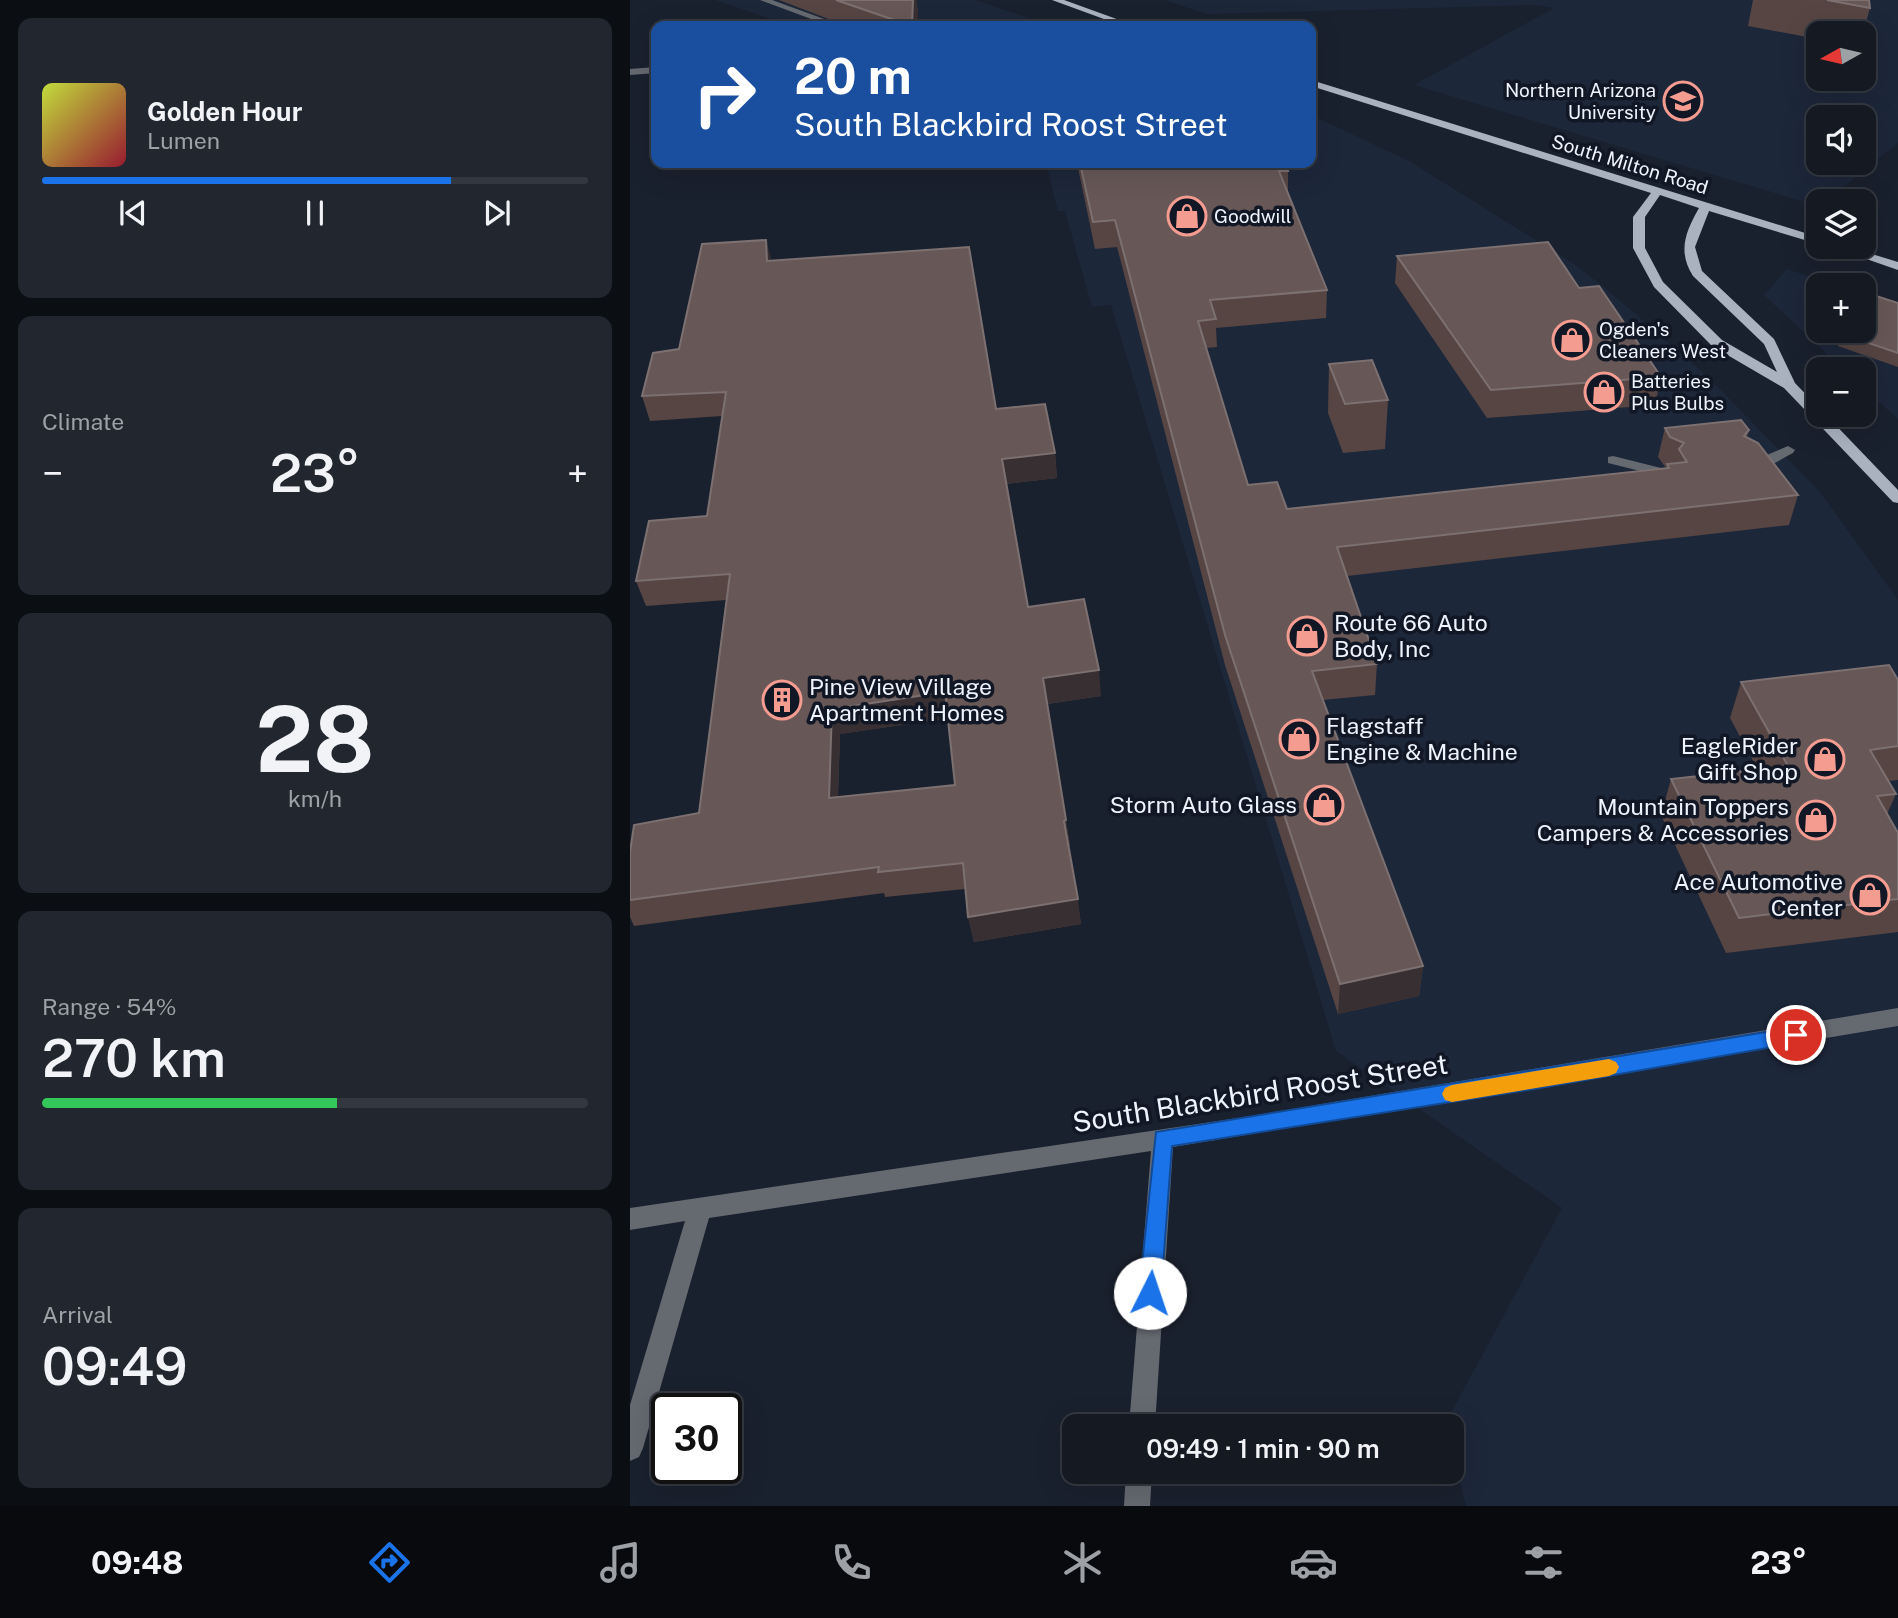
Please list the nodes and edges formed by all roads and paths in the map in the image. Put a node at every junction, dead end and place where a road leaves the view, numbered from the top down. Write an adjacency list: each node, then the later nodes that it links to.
1 (764, 0): 3 (street)
2 (1056, 0): 4 (main road)
3 (824, 21)
4 (1117, 21)
5 (651, 70): 6 (street)
6 (630, 72)
7 (1316, 85): 8 (main road, South Milton Road)
8 (1658, 191): 9 (main road, South Milton Road); 13 (main road)
9 (1706, 205): 10 (main road, South Milton Road); 13 (main road)
10 (1806, 237)
11 (1876, 258): 12 (main road)
12 (1898, 265)
13 (1789, 385): 14 (main road)
14 (1806, 401)
15 (1831, 427): 20 (main road)
16 (1788, 450): 18 (street)
17 (1613, 460): 19 (street)
18 (1746, 466)
19 (1668, 474)
20 (1898, 499)
21 (1898, 1017): 22 (street, South Blackbird Roost Street)
22 (1163, 1139): 23 (street, South Blackbird Roost Street); 25 (street)
23 (701, 1208): 24 (street, South Blackbird Roost Street); 26 (street)
24 (630, 1219)
25 (1143, 1414)
26 (630, 1448)
27 (1138, 1484): 28 (street)
28 (1137, 1506)

